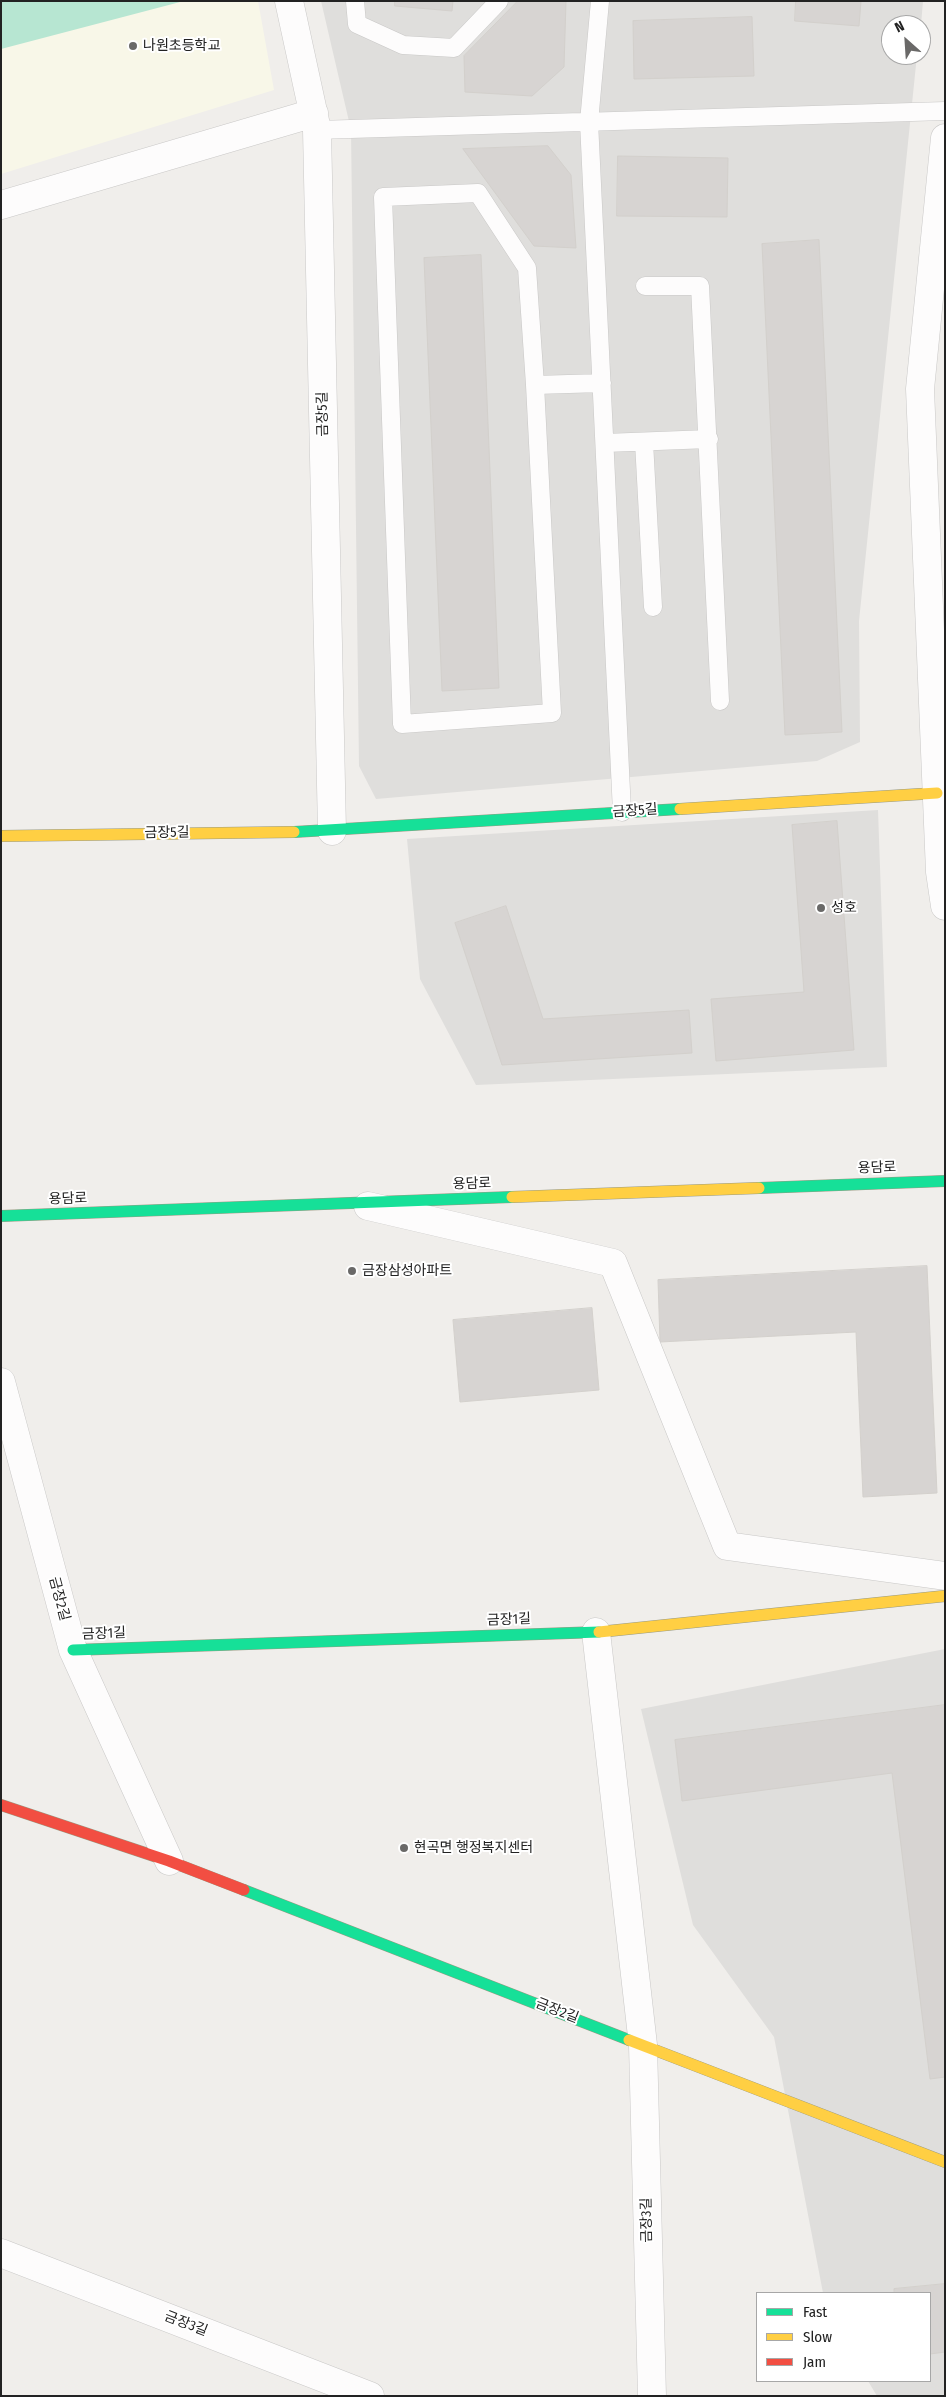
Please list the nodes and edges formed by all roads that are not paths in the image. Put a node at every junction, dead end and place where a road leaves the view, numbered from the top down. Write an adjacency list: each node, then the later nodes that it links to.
1 (289, 1): 6 (street, 금장5길)
2 (355, 1): 3 (lane)
3 (499, 1)
4 (600, 1): 7 (lane)
5 (945, 111): 7 (lane)
6 (316, 122): 7 (lane); 9 (street); 20 (street, 금장5길)
7 (589, 122): 11 (lane)
8 (945, 138): 18 (street)
9 (1, 205)
10 (645, 286): 13 (lane)
11 (602, 383): 12 (lane); 15 (lane)
12 (535, 385): 12 (lane)
13 (709, 439): 14 (lane); 17 (lane)
14 (644, 442): 15 (lane); 16 (lane)
15 (605, 443): 19 (lane)
16 (653, 606)
17 (720, 701)
18 (937, 793): 19 (street, 금장5길); 22 (street)
19 (622, 812): 20 (street, 금장5길)
20 (332, 831): 21 (street, 금장5길)
21 (1, 836)
22 (945, 906)
23 (945, 1181): 24 (street, 용담로)
24 (355, 1203): 25 (street, 용담로); 27 (street)
25 (1, 1216)
26 (1, 1382): 30 (street, 금장2길)
27 (945, 1576)
28 (945, 1596): 29 (street, 금장1길)
29 (596, 1632): 30 (street, 금장1길); 33 (street, 금장3길)
30 (73, 1650): 32 (street, 금장2길)
31 (1, 1804): 32 (street, 금장2길)
32 (169, 1861): 33 (street, 금장2길)
33 (643, 2045): 34 (street, 금장2길); 37 (street, 금장3길)
34 (945, 2162)
35 (1, 2253): 36 (street, 금장3길)
36 (370, 2396)
37 (652, 2396)

